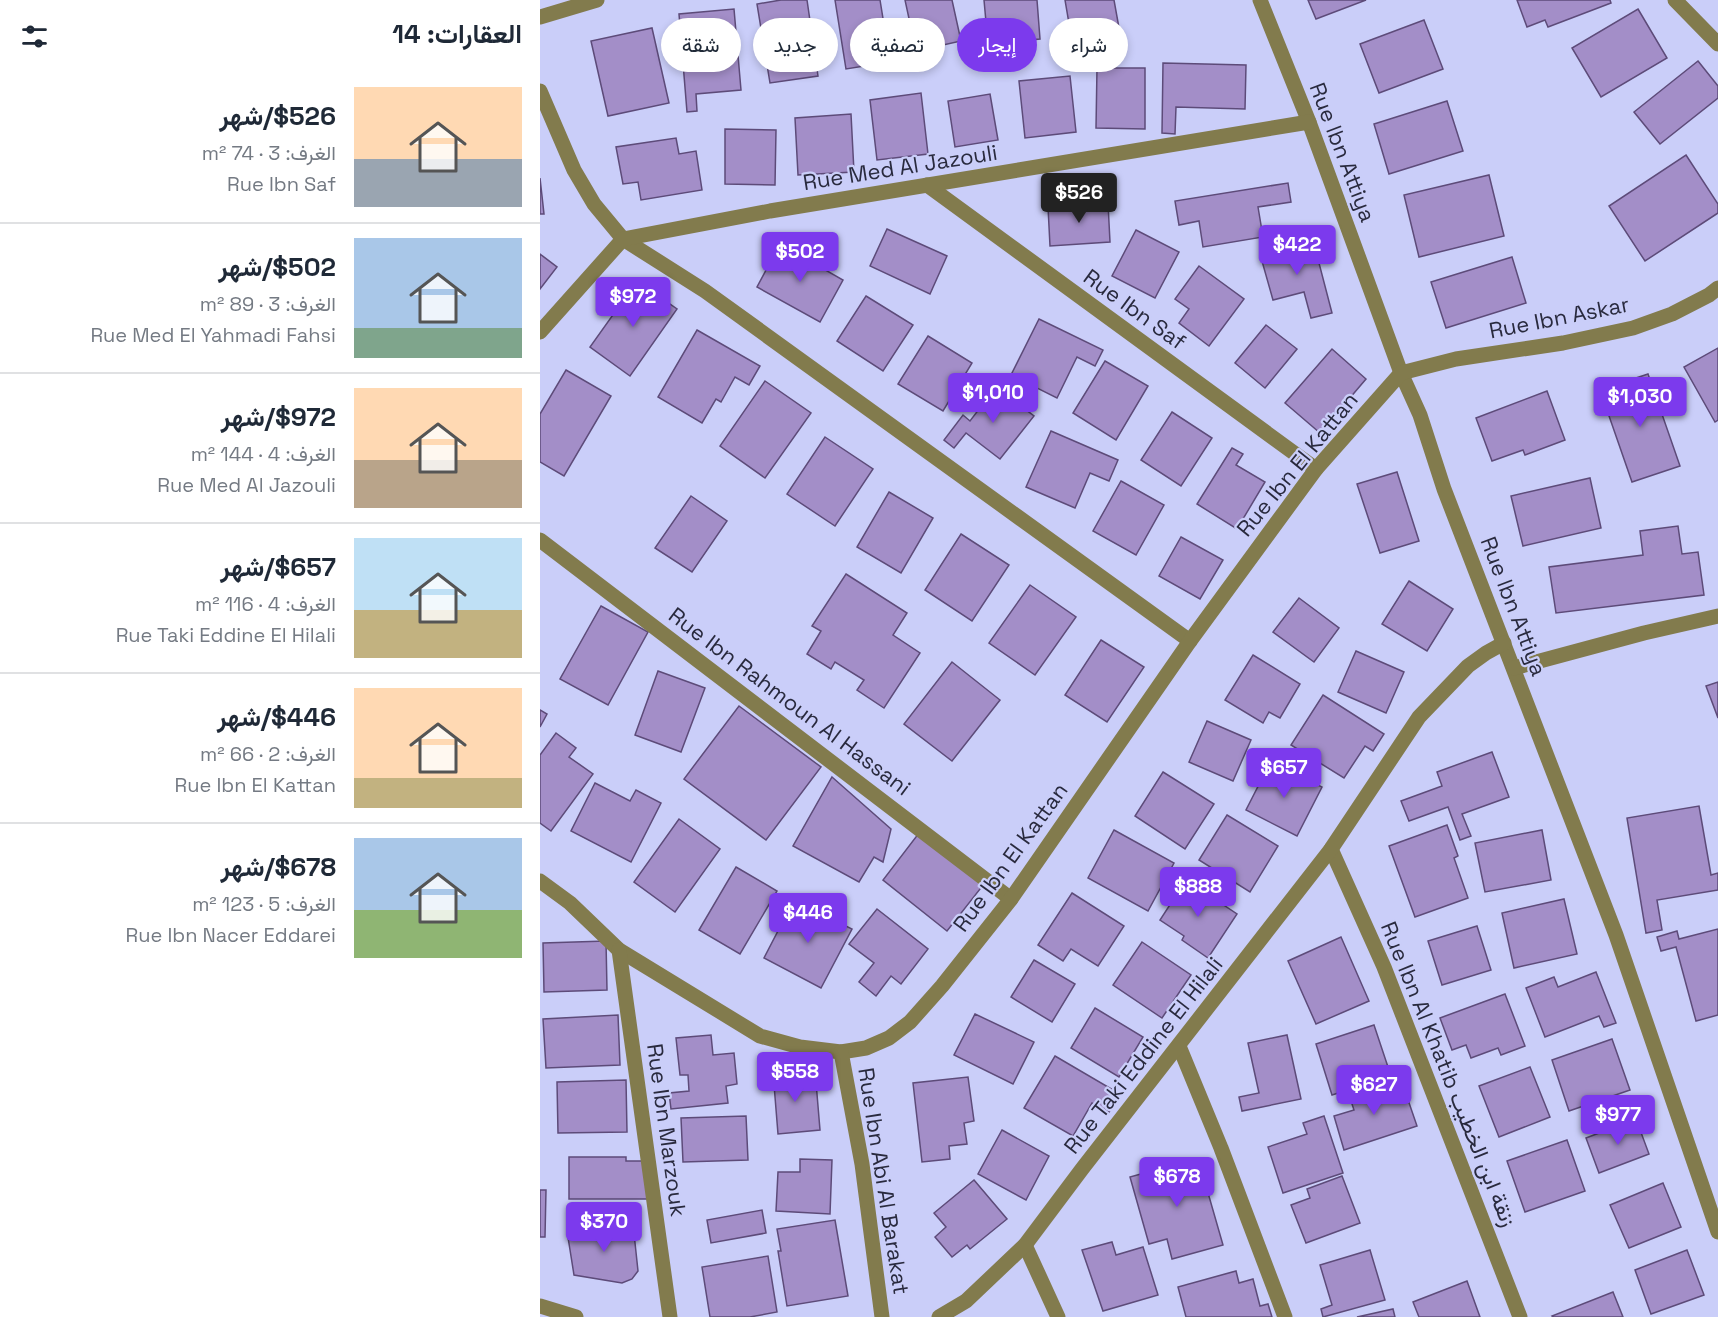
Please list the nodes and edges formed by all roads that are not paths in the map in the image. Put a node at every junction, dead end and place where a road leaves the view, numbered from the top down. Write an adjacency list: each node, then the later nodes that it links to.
1 (597, 0): 4 (street)
2 (1260, 0): 7 (street, Rue Ibn Attiya)
3 (1675, 0): 5 (street)
4 (540, 17)
5 (1718, 44)
6 (540, 91): 9 (street)
7 (1309, 123): 8 (street, Rue Med Al Jazouli); 12 (street, Rue Ibn Attiya)
8 (927, 185): 9 (street, Rue Med Al Jazouli); 13 (street, Rue Ibn Saf)
9 (623, 239): 11 (street); 16 (street)
10 (1718, 288): 12 (street, Rue Ibn Askar)
11 (540, 332)
12 (1401, 374): 13 (street, Rue Ibn El Kattan); 17 (street, Rue Ibn Attiya)
13 (1316, 469): 16 (street, Rue Ibn El Kattan)
14 (540, 540): 21 (street, Rue Ibn Rahmoun Al Hassani)
15 (1718, 616): 18 (street)
16 (1190, 641): 21 (street, Rue Ibn El Kattan)
17 (1504, 643): 18 (street, Rue Ibn Attiya); 19 (street, Rue Taki Eddine El Hilali)
18 (1514, 668): 25 (street, Rue Ibn Attiya)
19 (1331, 849): 23 (street, Rue Taki Eddine El Hilali); 35 (street, Rue Ibn Al Khatib زنقة ابن الخطيب)
20 (540, 881): 22 (street, Rue Ibn El Kattan)
21 (1011, 898): 24 (street, Rue Ibn El Kattan)
22 (619, 950): 24 (street, Rue Ibn El Kattan); 30 (street, Rue Ibn Marzouk)
23 (1179, 1046): 27 (street, Rue Taki Eddine El Hilali); 34 (street)
24 (841, 1052): 31 (street, Rue Ibn Abi Al Barakat)
25 (1714, 1209): 26 (street, Rue Ibn Attiya)
26 (1718, 1232)
27 (1025, 1245): 32 (street, Rue Taki Eddine El Hilali); 33 (street)
28 (540, 1306): 29 (street)
29 (576, 1317)
30 (670, 1317)
31 (882, 1317)
32 (939, 1317)
33 (1058, 1317)
34 (1285, 1317)
35 (1520, 1317)

